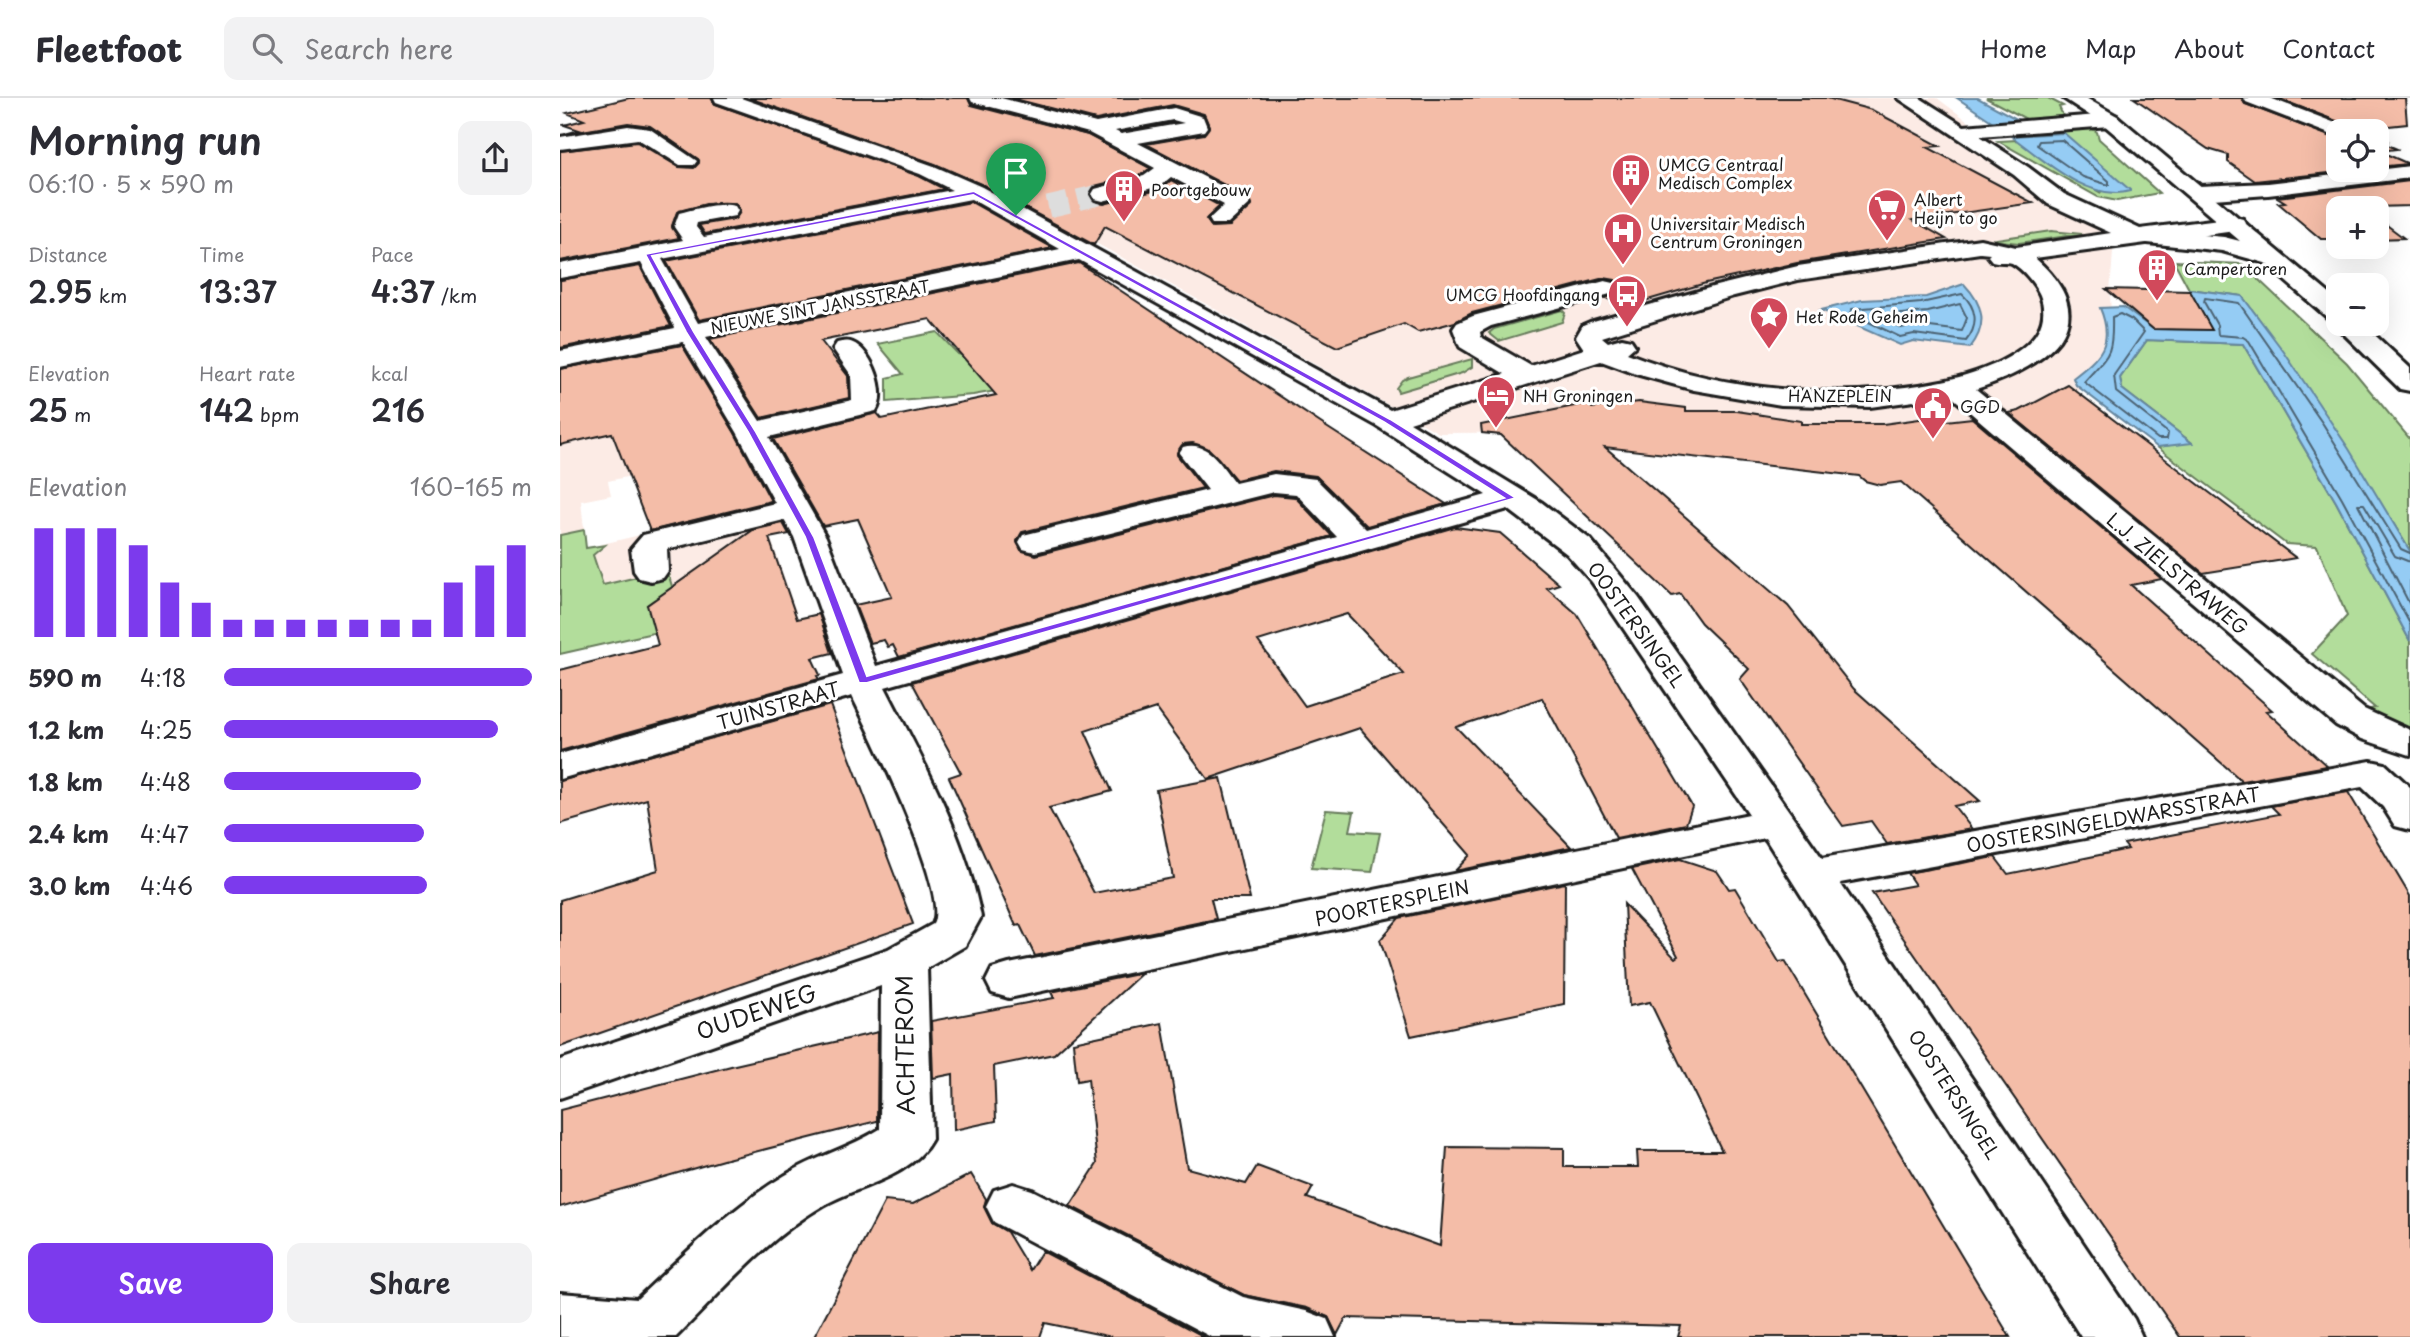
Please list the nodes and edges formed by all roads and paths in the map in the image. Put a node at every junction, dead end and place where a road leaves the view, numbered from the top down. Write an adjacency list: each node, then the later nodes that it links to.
1 (723, 98): 15 (street, OOSTERSINGEL)
2 (979, 98): 8 (street)
3 (1907, 98): 9 (street)
4 (2073, 98): 6 (street)
5 (2253, 98): 7 (street)
6 (2110, 120): 9 (street); 16 (street)
7 (2326, 126)
8 (1096, 129): 10 (street); 10 (street)
9 (1959, 132): 23 (street)
10 (1116, 141): 14 (street)
11 (560, 143): 12 (street)
12 (687, 161)
13 (2406, 162): 16 (street)
14 (1168, 169): 17 (street); 21 (street)
15 (974, 192): 20 (street, OOSTERSINGEL); 24 (street)
16 (2199, 193): 22 (street)
17 (1102, 194)
18 (1048, 207): 20 (street)
19 (727, 211): 24 (street)
20 (1016, 215): 25 (street, OOSTERSINGEL)
21 (1220, 219)
22 (2235, 224): 23 (street); 28 (street)
23 (2137, 236): 27 (street); 28 (street)
24 (698, 245): 26 (street)
25 (1081, 252): 32 (street, NIEUWE SINT JANSSTRAAT); 40 (street, OOSTERSINGEL)
26 (648, 254): 29 (street); 32 (street)
27 (2015, 254): 35 (street); 39 (street, HANZEPLEIN)
28 (2280, 262): 31 (street)
29 (560, 271)
30 (1605, 288): 38 (street)
31 (2326, 303)
32 (690, 332): 36 (street, NIEUWE SINT JANSSTRAAT); 41 (street)
33 (2362, 336): 37 (street)
34 (846, 349): 41 (street)
35 (1606, 352): 38 (street); 39 (street, HANZEPLEIN)
36 (560, 359)
37 (2405, 373)
38 (1528, 376): 40 (street)
39 (1957, 387): 50 (street, L.J. ZIELSTRAWEG)
40 (1387, 420): 44 (street, OOSTERSINGEL)
41 (752, 432): 45 (street)
42 (1194, 453): 43 (street)
43 (1228, 494): 46 (street); 47 (street)
44 (1511, 498): 47 (street, TUINSTRAAT); 55 (street, OOSTERSINGEL)
45 (793, 508): 48 (street); 49 (street)
46 (1035, 542)
47 (1360, 542): 49 (street, TUINSTRAAT)
48 (651, 571)
49 (863, 680): 52 (street, TUINSTRAAT); 57 (street, OUDEWEG)
50 (2369, 728): 51 (street, L.J. ZIELSTRAWEG); 53 (street)
51 (2410, 743)
52 (560, 767)
53 (2371, 773): 54 (street); 56 (street, OOSTERSINGELDWARSSTRAAT)
54 (2410, 817)
55 (1776, 822): 56 (street, OOSTERSINGEL); 58 (street, POORTERSPLEIN)
56 (1811, 874): 63 (street, OOSTERSINGEL)
57 (904, 961): 59 (street, OUDEWEG); 61 (street, ACHTEROM)
58 (1009, 981)
59 (560, 1079)
60 (1013, 1206): 62 (street)
61 (560, 1318)
62 (1306, 1337)
63 (2113, 1337)

